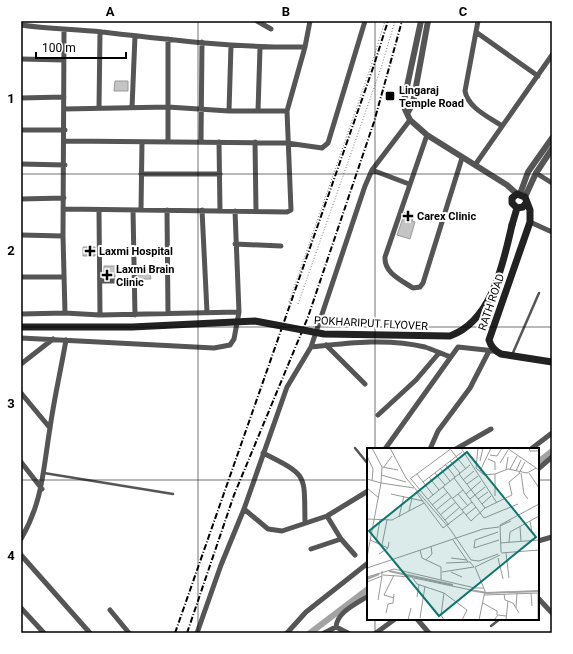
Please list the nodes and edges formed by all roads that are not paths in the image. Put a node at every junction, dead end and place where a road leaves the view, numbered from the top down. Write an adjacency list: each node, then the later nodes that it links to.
1 (257, 21): 8 (street)
2 (310, 21): 16 (street)
3 (365, 21): 45 (street)
4 (421, 21): 32 (street)
5 (428, 21): 32 (street)
6 (478, 21): 11 (street)
7 (21, 25): 9 (street)
8 (272, 29)
9 (64, 31): 10 (street); 20 (street)
10 (100, 32): 12 (street); 25 (street)
11 (476, 32): 21 (street); 34 (street)
12 (135, 36): 13 (street); 26 (street)
13 (168, 39): 14 (street); 24 (street)
14 (202, 42): 15 (street); 27 (street)
15 (231, 46): 17 (street); 29 (street)
16 (305, 47): 17 (street); 31 (street)
17 (260, 48): 30 (street)
18 (552, 57): 21 (street)
19 (21, 59): 20 (street)
20 (64, 60): 22 (street)
21 (538, 76): 34 (street)
22 (64, 97): 23 (street); 28 (street)
23 (21, 98)
24 (168, 107): 26 (street); 27 (street); 41 (street)
25 (100, 108): 26 (street); 28 (street)
26 (132, 108)
27 (202, 108): 29 (street); 42 (street)
28 (64, 109): 36 (street)
29 (229, 110): 30 (street)
30 (258, 111): 31 (street)
31 (287, 111): 45 (street)
32 (408, 112): 33 (street)
33 (410, 120): 37 (street); 51 (street)
34 (502, 126): 50 (street)
35 (21, 130): 36 (street)
36 (64, 130): 39 (street)
37 (427, 135): 47 (street); 56 (street)
38 (552, 138): 57 (street)
39 (65, 141): 40 (street); 49 (street)
40 (142, 142): 41 (street); 53 (street)
41 (168, 142): 42 (street)
42 (201, 142): 43 (street)
43 (219, 142): 44 (street); 54 (street)
44 (255, 142): 45 (street); 69 (street)
45 (287, 143): 69 (street)
46 (552, 149): 52 (street)
47 (462, 158): 50 (street); 56 (street)
48 (21, 164): 49 (street)
49 (65, 165): 58 (street)
50 (475, 165): 57 (street)
51 (372, 170): 56 (street); 93 (street)
52 (536, 173): 55 (street); 57 (street)
53 (141, 174): 54 (street); 63 (street)
54 (220, 174): 67 (street)
55 (552, 183)
56 (409, 184)
57 (522, 197): 60 (main road); 60 (main road, POKHARIPUT FLYOVER); 70 (main road)
58 (64, 198): 59 (street); 61 (street)
59 (21, 199)
60 (517, 208): 88 (main road, POKHARIPUT FLYOVER, bridge)
61 (64, 209): 66 (street); 73 (street)
62 (134, 210): 63 (street); 66 (street); 79 (street)
63 (141, 210): 64 (street)
64 (168, 210): 65 (street); 85 (street)
65 (202, 210): 67 (street); 81 (street)
66 (99, 211): 78 (street)
67 (220, 211): 68 (street)
68 (235, 211): 69 (street); 74 (street)
69 (256, 211)
70 (530, 222): 71 (street); 94 (main road, RATH ROAD)
71 (552, 232)
72 (21, 236): 73 (street)
73 (63, 236): 77 (street)
74 (235, 244): 75 (street); 82 (street)
75 (281, 246)
76 (21, 277): 77 (street)
77 (64, 277): 83 (street)
78 (100, 281): 79 (street); 86 (street)
79 (134, 281): 87 (street)
80 (539, 293): 96 (lane)
81 (207, 312): 82 (street); 85 (street)
82 (239, 312): 91 (street)
83 (65, 313): 84 (street); 86 (street)
84 (21, 314)
85 (168, 314): 87 (street)
86 (100, 315): 87 (street)
87 (135, 315)
88 (21, 327)
89 (21, 338): 90 (street)
90 (53, 339): 91 (street); 99 (street)
91 (66, 340): 103 (street)
92 (326, 345): 93 (street); 95 (street); 100 (street)
93 (311, 347): 111 (street)
94 (492, 351): 96 (main road); 97 (street); 108 (street)
95 (439, 353): 97 (street); 102 (street)
96 (512, 356): 98 (main road)
97 (451, 357): 107 (street)
98 (552, 362)
99 (21, 364)
100 (365, 384)
101 (21, 393): 103 (street)
102 (378, 415)
103 (50, 428): 116 (street)
104 (490, 429): 109 (street)
105 (552, 433): 110 (street)
106 (355, 448): 114 (lane)
107 (386, 448)
108 (430, 448)
109 (458, 448)
110 (532, 448)
111 (263, 453): 120 (street); 122 (street)
112 (552, 457): 115 (street)
113 (21, 462): 117 (street)
114 (367, 463)
115 (539, 468)
116 (44, 473): 117 (street); 119 (lane)
117 (42, 489): 124 (street)
118 (367, 492): 121 (street)
119 (173, 494)
120 (244, 509): 122 (street); 145 (street)
121 (327, 516): 122 (street); 125 (street)
122 (305, 523)
123 (552, 537): 126 (street)
124 (21, 539)
125 (341, 539): 127 (street); 129 (street)
126 (539, 541)
127 (311, 549)
128 (21, 555): 143 (street)
129 (355, 555)
130 (367, 564): 146 (street)
131 (367, 597): 140 (street)
132 (539, 599): 135 (street)
133 (21, 608): 142 (street)
134 (110, 610): 144 (street)
135 (552, 613)
136 (394, 620): 141 (street)
137 (417, 620): 149 (street)
138 (499, 620): 139 (lane)
139 (491, 626)
140 (336, 627): 147 (street); 148 (street)
141 (379, 632)
142 (44, 633)
143 (90, 633)
144 (129, 633)
145 (197, 633)
146 (287, 633)
147 (324, 633)
148 (348, 633)
149 (429, 633)

